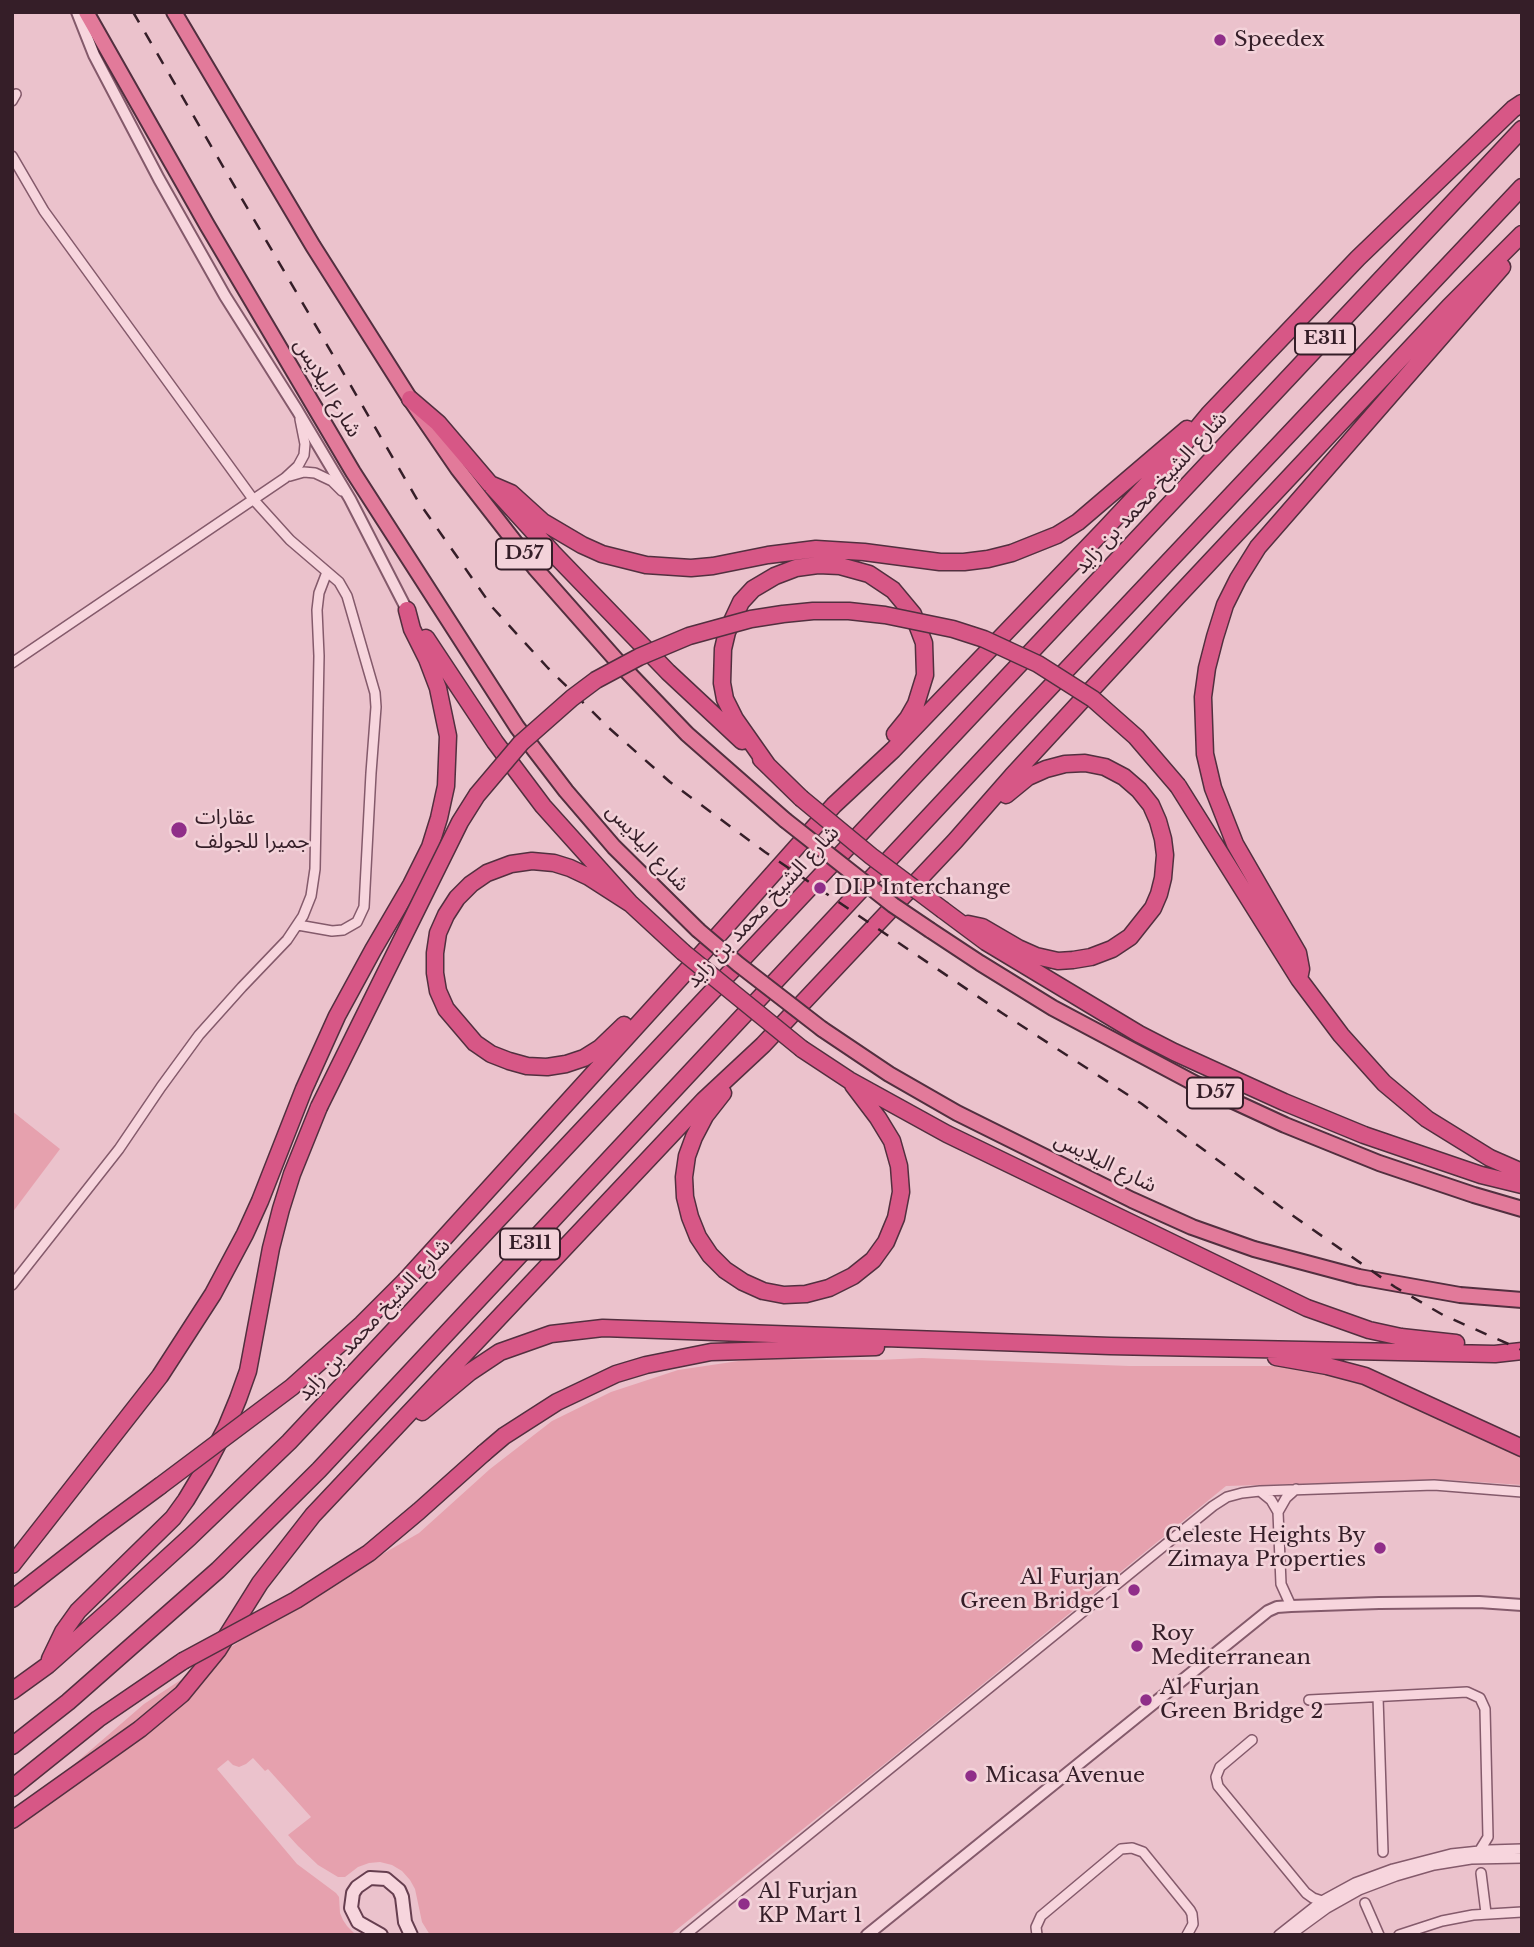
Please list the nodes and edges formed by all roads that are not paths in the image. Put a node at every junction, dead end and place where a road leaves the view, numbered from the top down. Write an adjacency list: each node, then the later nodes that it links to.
1 (77, 12): 11 (street)
2 (86, 12): 34 (highway, شارع اليلايس, bridge)
3 (174, 12): 10 (highway, D57)
4 (1522, 103): 12 (highway)
5 (1522, 129): 51 (highway, شارع الشيخ محمد بن زايد / E311)
6 (12, 156): 15 (street)
7 (1522, 187): 56 (highway, E311)
8 (1522, 233): 22 (highway)
9 (1522, 244): 27 (highway)
10 (410, 399): 14 (highway); 32 (highway, D57, bridge)
11 (298, 410): 13 (street); 16 (street)
12 (1209, 414): 14 (highway); 21 (highway)
13 (285, 478): 15 (street); 16 (street)
14 (490, 484): 20 (highway)
15 (253, 499): 17 (street); 19 (street)
16 (350, 499): 18 (street)
17 (327, 572): 25 (street); 25 (street)
18 (407, 610): 23 (highway); 45 (highway)
19 (12, 663)
20 (768, 766): 21 (highway); 24 (highway, bridge)
21 (853, 787): 26 (highway)
22 (956, 841): 24 (highway); 28 (highway)
23 (631, 904): 26 (highway); 29 (highway, bridge)
24 (961, 924): 31 (highway)
25 (298, 925): 33 (street)
26 (682, 976): 47 (highway, bridge)
27 (1299, 979): 30 (highway); 51 (highway, bridge)
28 (763, 1045): 29 (highway); 40 (highway)
29 (849, 1080): 36 (highway)
30 (1522, 1172)
31 (1522, 1185)
32 (1522, 1209)
33 (12, 1285)
34 (1522, 1300)
35 (919, 1339): 37 (highway); 40 (highway); 57 (highway, bridge)
36 (1522, 1345)
37 (1251, 1349): 38 (highway); 39 (highway)
38 (1522, 1351)
39 (1522, 1448)
40 (369, 1456): 58 (highway)
41 (1296, 1489): 42 (street); 43 (street); 44 (street)
42 (1260, 1491): 44 (street); 74 (street)
43 (1522, 1492)
44 (1278, 1512): 46 (street)
45 (12, 1565)
46 (1281, 1584): 49 (street); 50 (street)
47 (12, 1599)
48 (1522, 1605): 49 (street)
49 (1291, 1606): 50 (street)
50 (1272, 1609): 75 (street)
51 (48, 1665): 52 (highway, شارع الشيخ محمد بن زايد / E311)
52 (12, 1691)
53 (1378, 1697): 54 (street); 59 (street); 63 (street)
54 (1308, 1700)
55 (1252, 1740): 66 (street)
56 (12, 1746)
57 (12, 1788)
58 (12, 1820)
59 (1488, 1837): 61 (street); 62 (street)
60 (1522, 1849): 62 (street)
61 (1480, 1850): 62 (street); 67 (street)
62 (1496, 1850)
63 (1383, 1852)
64 (1522, 1858): 79 (street)
65 (1481, 1873): 71 (street)
66 (1306, 1893): 67 (street); 69 (street)
67 (1322, 1901): 69 (street)
68 (1365, 1903): 80 (street)
69 (1306, 1912): 78 (street)
70 (1522, 1912): 71 (street)
71 (1486, 1913): 81 (street)
72 (381, 1935): 73 (main road)
73 (411, 1935)
74 (685, 1935)
75 (867, 1935)
76 (1037, 1935): 77 (street)
77 (1187, 1935)
78 (1279, 1935)
79 (1290, 1935)
80 (1379, 1935)
81 (1399, 1935)

